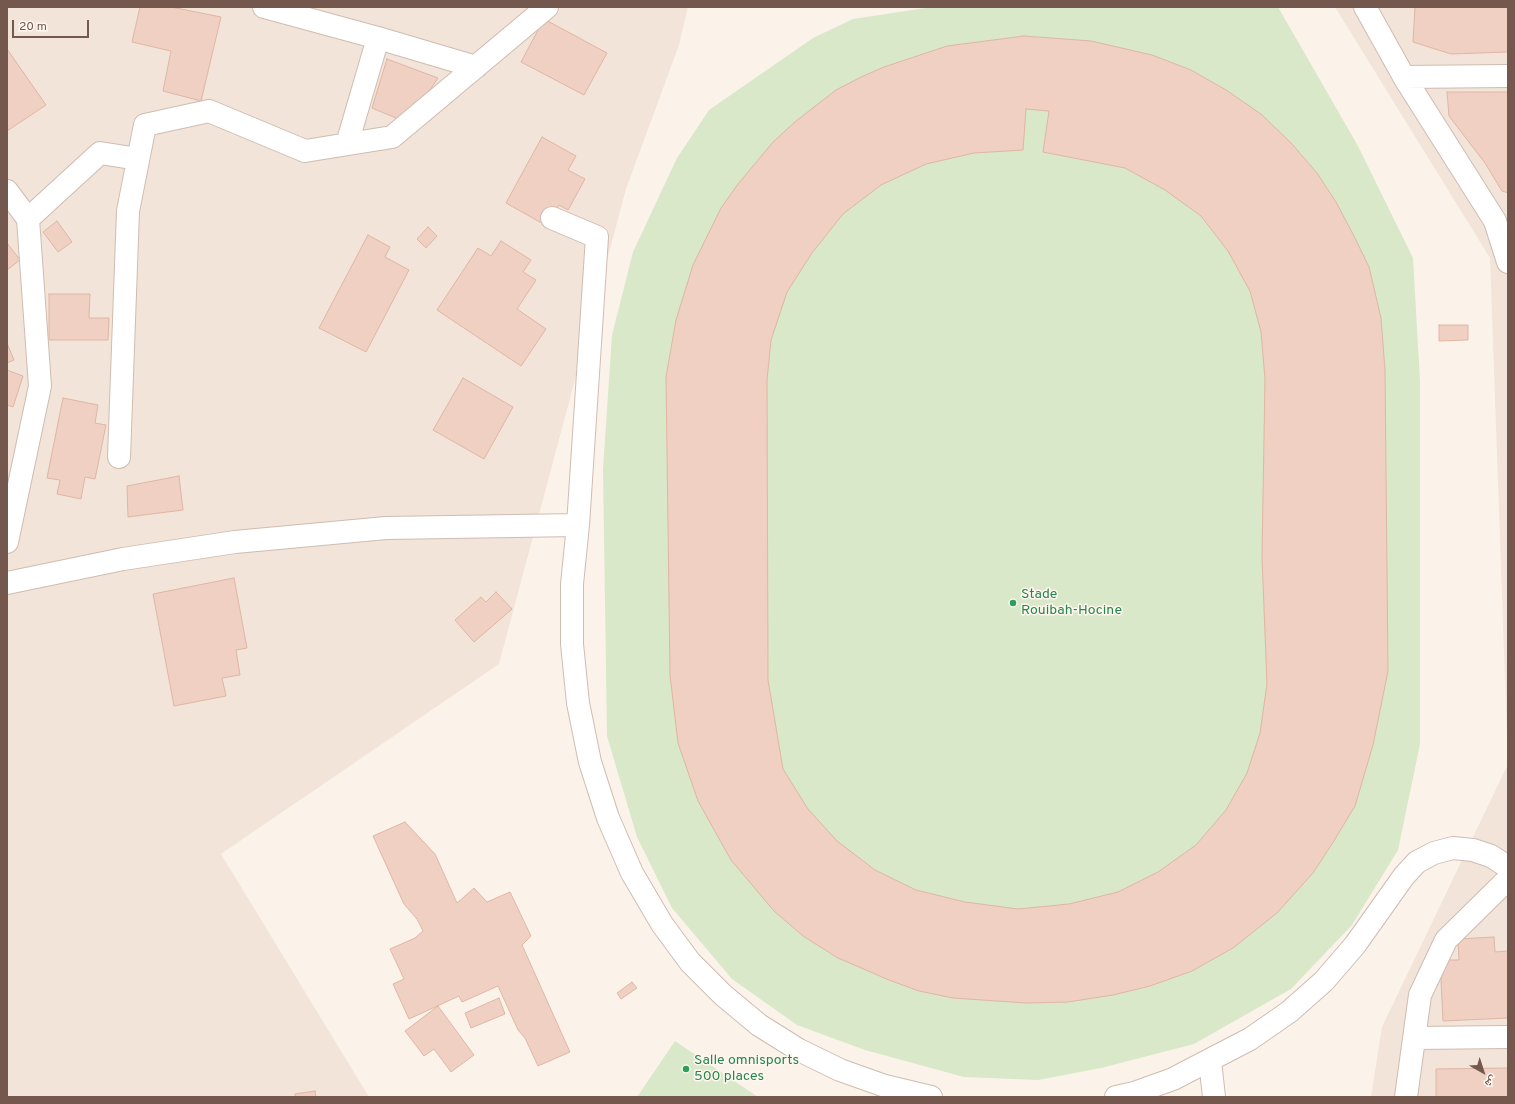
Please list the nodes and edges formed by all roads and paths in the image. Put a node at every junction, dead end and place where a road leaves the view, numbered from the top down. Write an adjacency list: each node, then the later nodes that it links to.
1 (264, 7): 4 (street)
2 (547, 7): 5 (street)
3 (1365, 7): 7 (street)
4 (378, 38): 5 (street); 8 (street)
5 (476, 67): 8 (street)
6 (1508, 76): 7 (street)
7 (1404, 77): 13 (street)
8 (347, 144): 9 (street)
9 (138, 159): 12 (street); 15 (street)
10 (7, 191): 12 (street)
11 (552, 218): 16 (street)
12 (28, 219): 17 (street)
13 (1501, 221): 14 (street)
14 (1508, 262)
15 (119, 457)
16 (578, 525): 18 (street); 24 (street)
17 (7, 542)
18 (7, 583)
19 (1508, 867): 23 (street)
20 (1508, 878): 22 (street)
21 (1508, 1037): 22 (street)
22 (1415, 1038): 27 (street)
23 (1210, 1060): 25 (street); 26 (street)
24 (931, 1097)
25 (1116, 1097)
26 (1214, 1097)
27 (1406, 1097)

